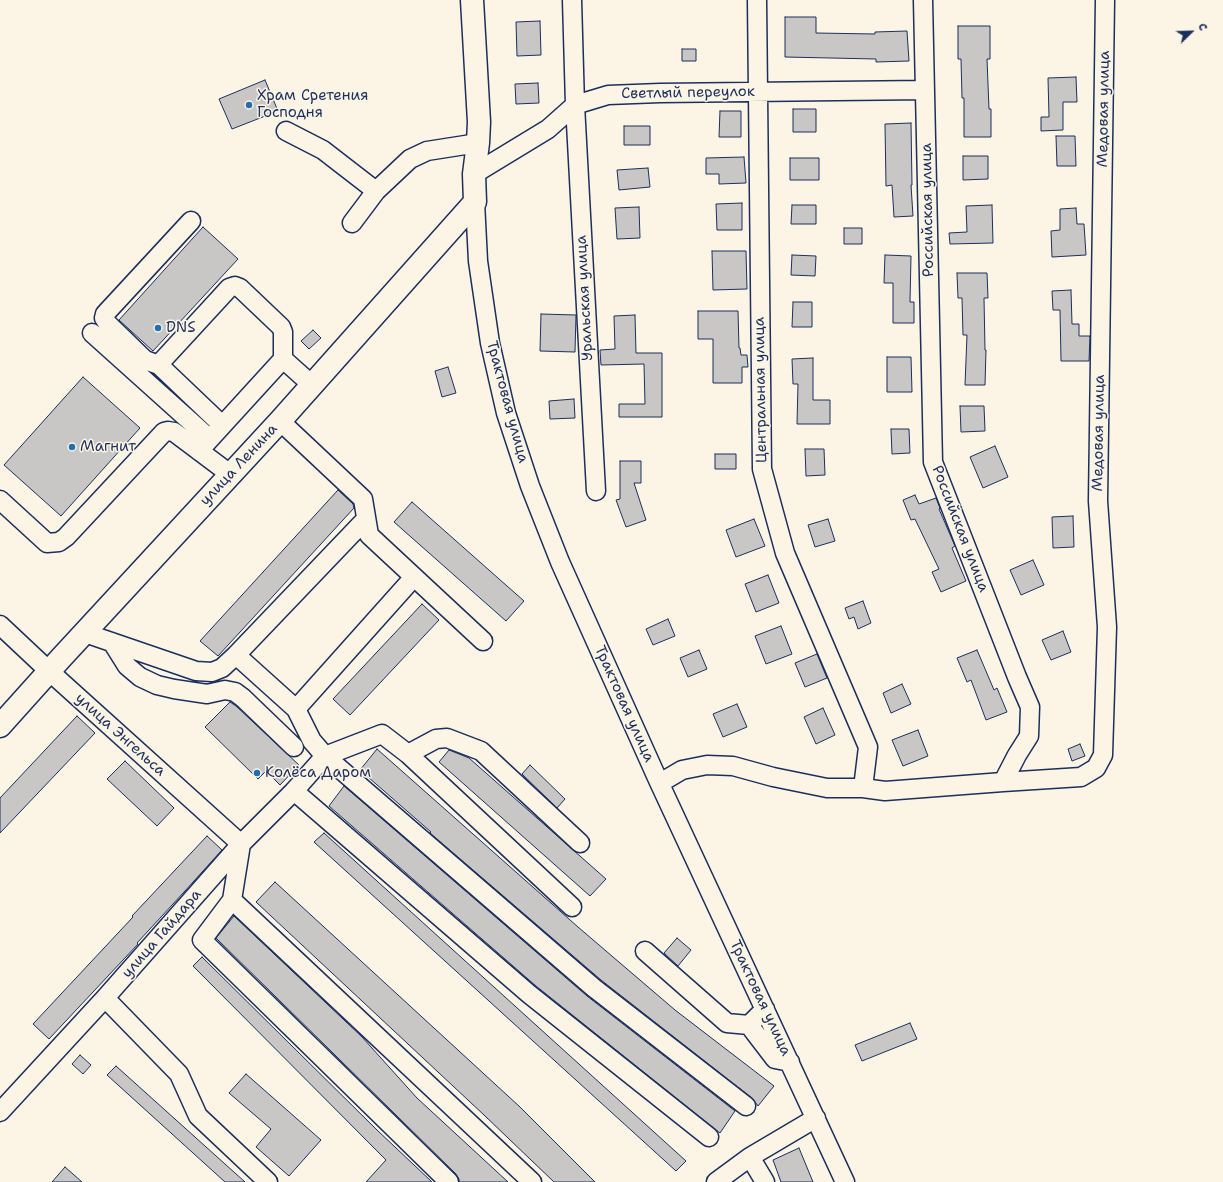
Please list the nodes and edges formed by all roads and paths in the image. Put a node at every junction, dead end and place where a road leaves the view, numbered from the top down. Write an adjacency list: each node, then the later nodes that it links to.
1 (472, 0): 10 (main road)
2 (572, 0): 8 (street, Уральская улица)
3 (757, 0): 7 (street, Центральная улица)
4 (923, 0): 6 (street, Российская улица)
5 (1105, 0): 39 (street, Медовая улица)
6 (925, 90): 7 (street, Светлый переулок); 39 (street, Российская улица)
7 (758, 92): 8 (street, Светлый переулок); 41 (street, Центральная улица)
8 (575, 105): 11 (street, Светлый переулок); 24 (street, Уральская улица)
9 (286, 131): 12 (street)
10 (478, 143): 11 (main road); 12 (street)
11 (474, 174): 13 (main road)
12 (376, 191): 15 (street)
13 (475, 202): 19 (main road, улица Ленина); 40 (street, Трактовая улица)
14 (190, 221): 18 (street)
15 (352, 223)
16 (92, 333): 22 (street)
17 (283, 359): 18 (street); 19 (street); 21 (street)
18 (159, 366): 21 (street)
19 (312, 385): 20 (main road, улица Ленина)
20 (280, 421): 23 (main road, улица Ленина); 26 (street)
21 (222, 425): 22 (street)
22 (204, 445): 23 (street); 25 (street)
23 (230, 474): 29 (main road, улица Ленина)
24 (596, 491)
25 (0, 500)
26 (366, 519): 27 (street); 32 (street)
27 (414, 577): 30 (street); 34 (street)
28 (0, 625): 33 (street, улица Энгельса)
29 (85, 633): 31 (street); 33 (main road, улица Ленина)
30 (483, 641)
31 (112, 642): 32 (street); 36 (street)
32 (236, 655): 34 (street)
33 (49, 671): 35 (main road, улица Ленина); 44 (street, улица Энгельса)
34 (296, 709): 38 (street)
35 (0, 726)
36 (294, 747)
37 (408, 754): 38 (street); 43 (street); 46 (street)
38 (325, 756): 42 (street, улица Гайдара); 52 (street)
39 (1003, 782): 41 (street)
40 (660, 783): 41 (street); 49 (street, Трактовая улица)
41 (863, 788)
42 (294, 791): 44 (street, улица Гайдара); 55 (street)
43 (580, 843)
44 (241, 844): 45 (street); 48 (street, улица Гайдара)
45 (232, 900): 58 (street); 59 (street)
46 (572, 907)
47 (645, 952): 50 (street)
48 (105, 998): 53 (street, улица Гайдара); 57 (street)
49 (765, 1009): 50 (street); 51 (street, Трактовая улица)
50 (749, 1025): 51 (street)
51 (790, 1062): 54 (street, Трактовая улица)
52 (746, 1106)
53 (0, 1112)
54 (816, 1118): 56 (street); 62 (street, Трактовая улица)
55 (709, 1137)
56 (750, 1157): 60 (street); 61 (street)
57 (268, 1182)
58 (449, 1182)
59 (532, 1182)
60 (716, 1182)
61 (765, 1182)
62 (845, 1182)

